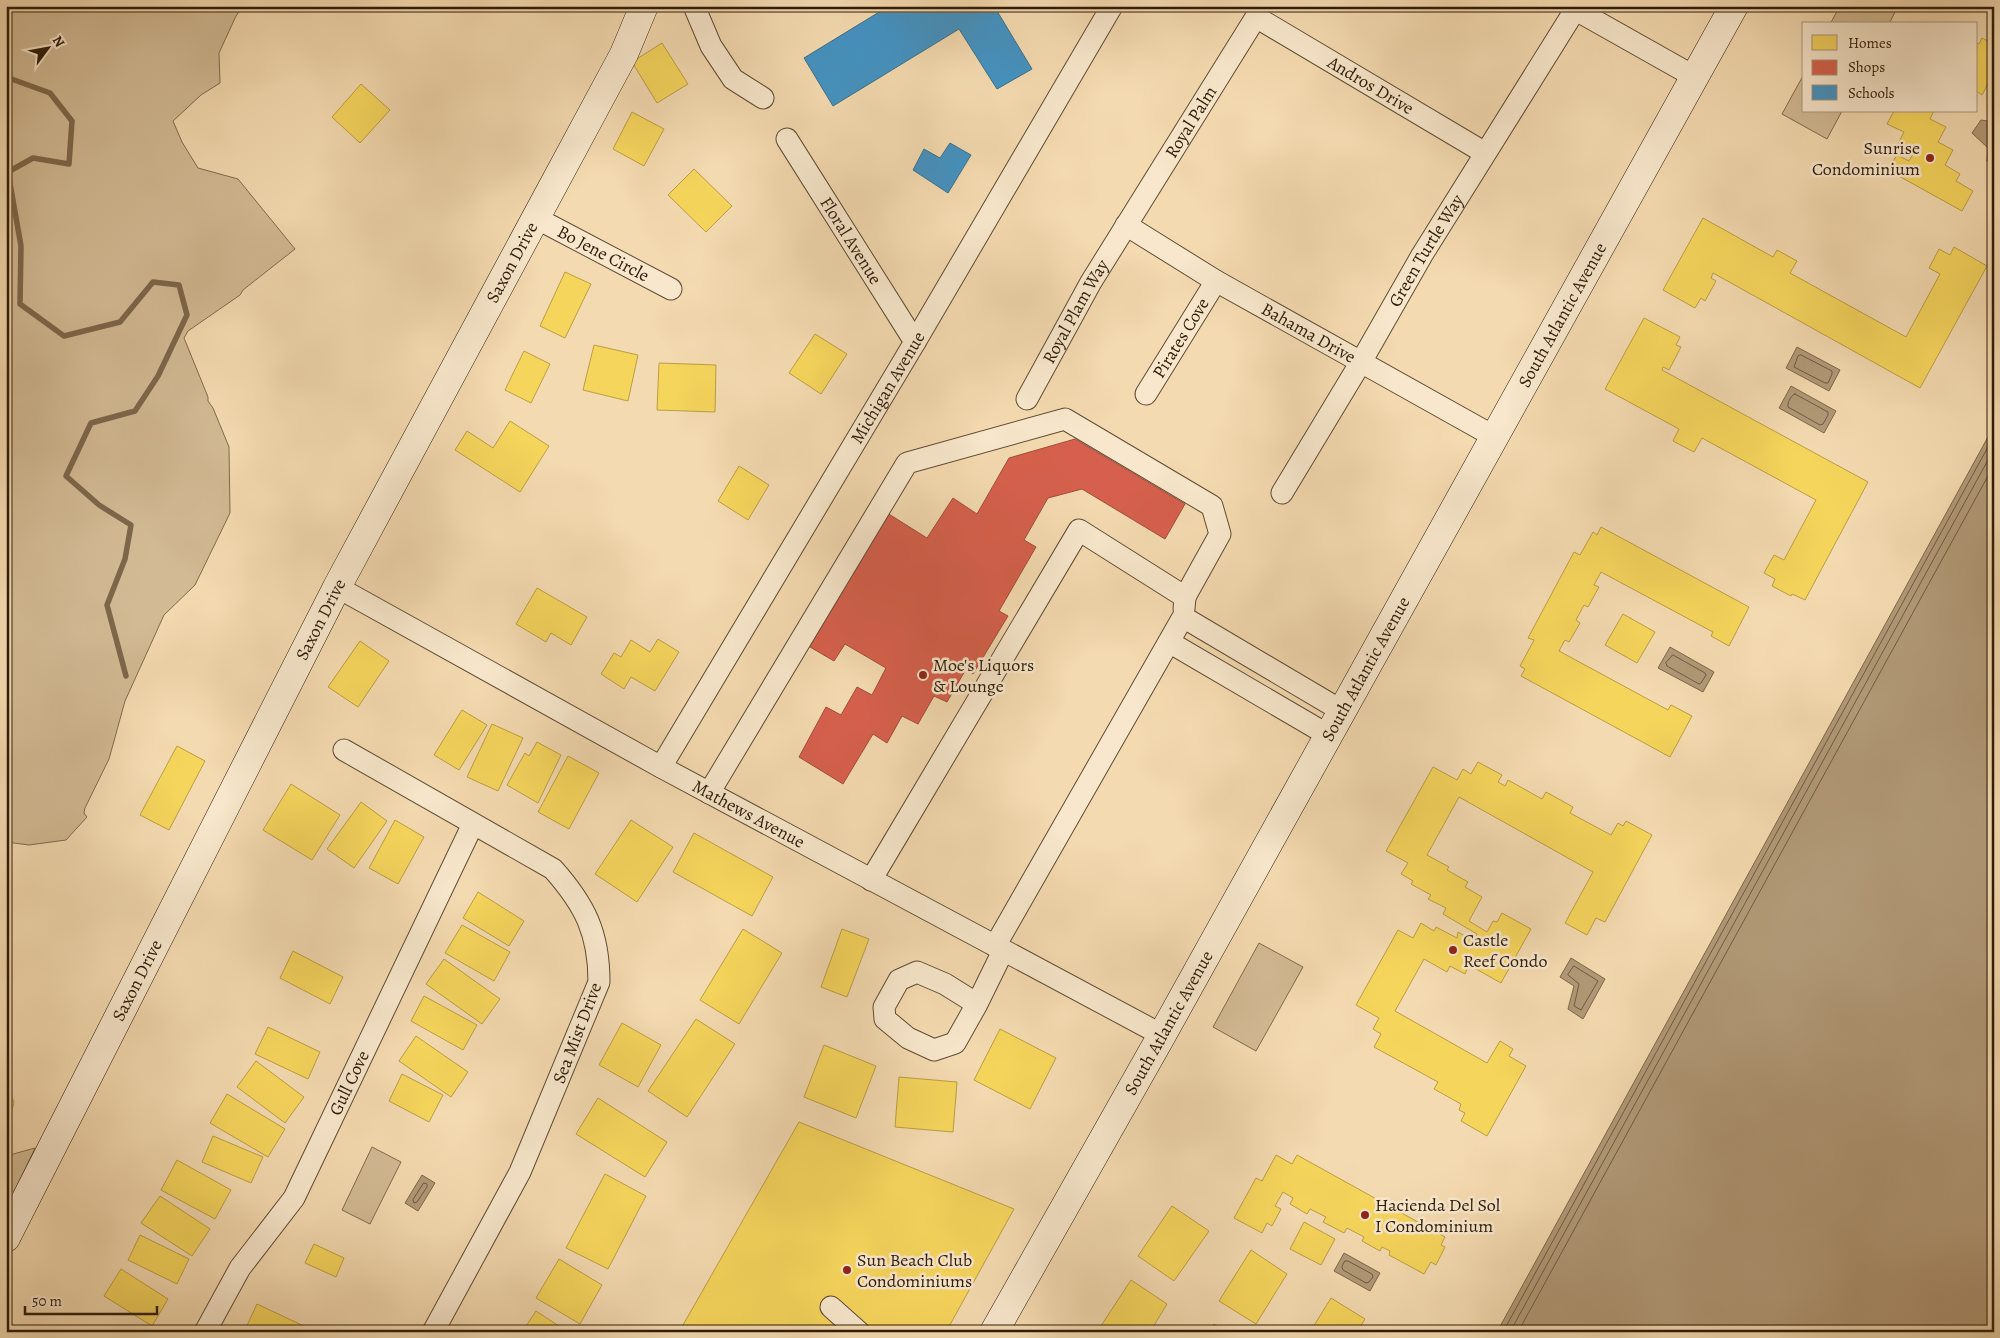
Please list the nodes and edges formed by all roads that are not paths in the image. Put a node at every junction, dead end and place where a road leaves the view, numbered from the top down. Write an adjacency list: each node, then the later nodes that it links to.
1 (644, 6): 11 (street, Saxon Drive)
2 (694, 6): 8 (street)
3 (1112, 6): 15 (street, Michigan Avenue)
4 (1734, 6): 7 (street, South Atlantic Avenue)
5 (1572, 8): 7 (street); 10 (street, Green Turtle Way)
6 (1256, 17): 10 (street, Andros Drive); 12 (street, Royal Palm)
7 (1694, 77): 19 (street, South Atlantic Avenue)
8 (763, 98)
9 (788, 139): 15 (street, Floral Avenue)
10 (1485, 153): 16 (street, Green Turtle Way)
11 (536, 218): 14 (street, Bo Jene Circle); 21 (street, Saxon Drive)
12 (1126, 225): 13 (street, Bahama Drive); 18 (street, Royal Plam Way)
13 (1216, 281): 16 (street, Bahama Drive); 17 (street, Pirates Cove)
14 (672, 289)
15 (915, 342): 27 (street, Michigan Avenue)
16 (1361, 362): 19 (street, Bahama Drive); 20 (street, Green Turtle Way)
17 (1146, 394)
18 (1027, 399)
19 (1495, 437): 24 (street, South Atlantic Avenue)
20 (1282, 493)
21 (337, 587): 27 (street, Mathews Avenue); 34 (street, Saxon Drive)
22 (1184, 607): 23 (street); 24 (street); 28 (street); 30 (street)
23 (1169, 642): 25 (street); 31 (street)
24 (1342, 711): 25 (street, South Atlantic Avenue)
25 (1328, 735): 33 (street, South Atlantic Avenue)
26 (344, 750): 29 (street, Sea Mist Drive)
27 (661, 767): 28 (street, Mathews Avenue)
28 (709, 793): 30 (street, Mathews Avenue)
29 (473, 824): 36 (street, Gull Cove); 37 (street, Sea Mist Drive)
30 (871, 880): 31 (street, Mathews Avenue)
31 (999, 949): 32 (street); 33 (street, Mathews Avenue)
32 (977, 1004)
33 (1162, 1035): 39 (street, South Atlantic Avenue)
34 (6, 1238)
35 (831, 1307): 38 (street)
36 (205, 1332)
37 (433, 1332)
38 (859, 1332)
39 (994, 1332)

